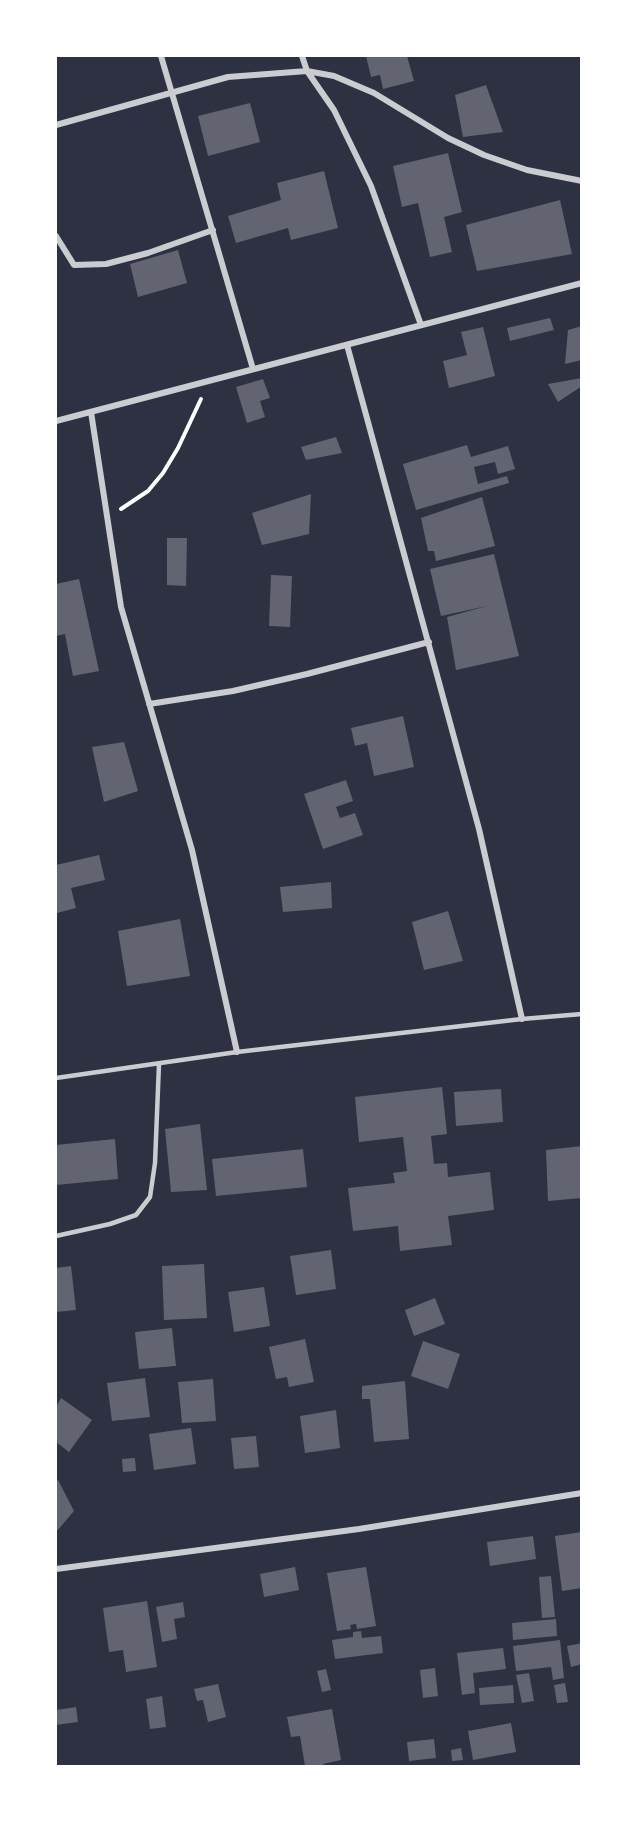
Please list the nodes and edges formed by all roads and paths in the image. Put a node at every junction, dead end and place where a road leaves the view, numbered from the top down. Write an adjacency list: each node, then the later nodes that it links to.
1 (161, 56): 4 (street)
2 (303, 56): 3 (street)
3 (307, 71): 4 (street); 6 (street); 10 (street)
4 (172, 92): 5 (street); 7 (street)
5 (56, 125)
6 (582, 181)
7 (213, 230): 8 (street); 12 (street)
8 (56, 236)
9 (582, 283): 10 (street)
10 (421, 325): 11 (street)
11 (347, 345): 12 (street); 17 (street)
12 (253, 369): 13 (street)
13 (209, 381): 14 (street); 16 (path)
14 (91, 412): 15 (street); 16 (street)
15 (56, 421)
16 (108, 518): 18 (street)
17 (429, 642): 18 (street); 20 (street)
18 (149, 704): 21 (street)
19 (582, 1014): 20 (lane)
20 (522, 1019): 21 (lane)
21 (237, 1052): 22 (lane)
22 (159, 1064): 23 (lane); 24 (lane)
23 (56, 1078)
24 (56, 1236)
25 (582, 1493): 26 (street)
26 (56, 1569)

